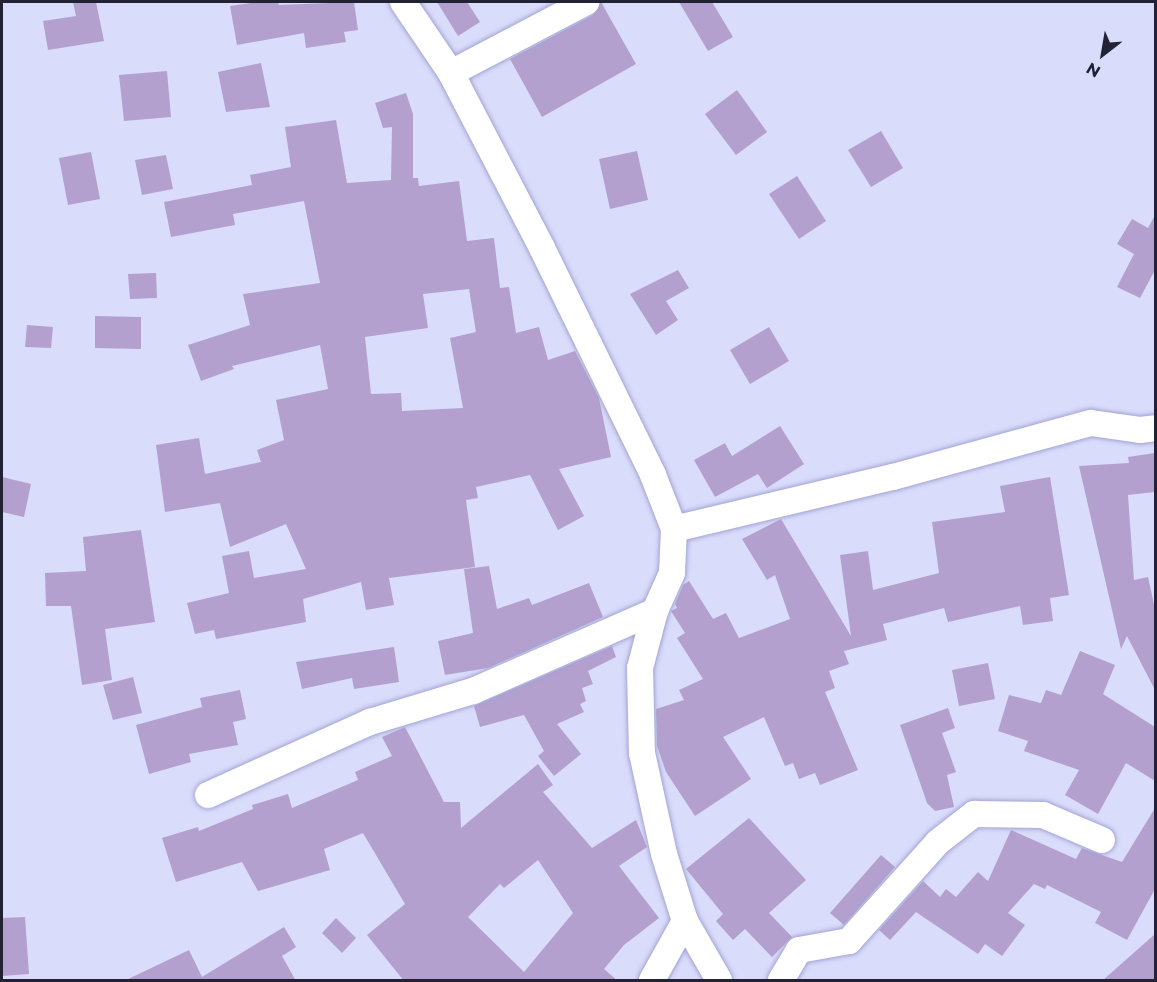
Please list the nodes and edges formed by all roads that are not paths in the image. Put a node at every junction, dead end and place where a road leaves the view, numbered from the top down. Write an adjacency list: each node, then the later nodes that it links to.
1 (403, 2): 3 (street)
2 (586, 2): 3 (street)
3 (451, 73): 5 (street)
4 (1155, 428): 5 (street)
5 (674, 529): 6 (street)
6 (655, 611): 7 (street); 9 (street)
7 (208, 795)
8 (1102, 840): 12 (street)
9 (685, 921): 10 (street); 11 (street)
10 (652, 981)
11 (719, 981)
12 (781, 981)

